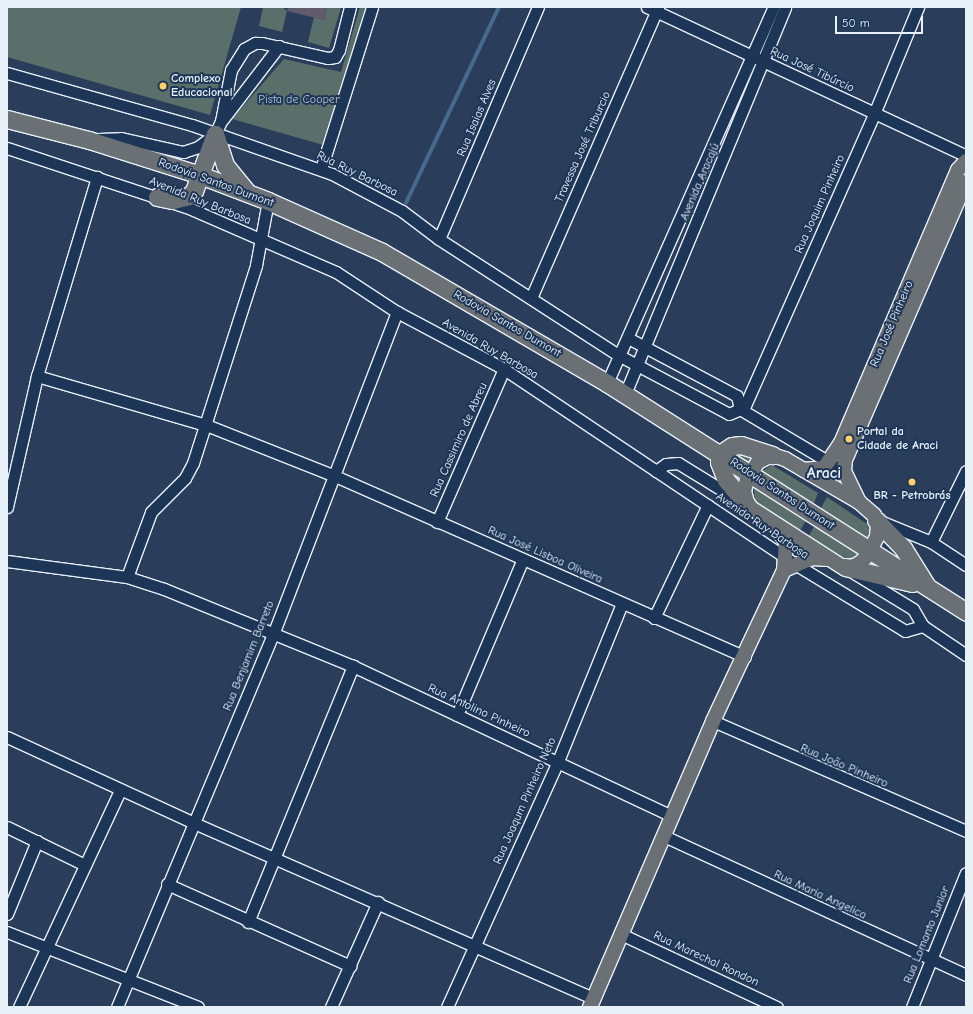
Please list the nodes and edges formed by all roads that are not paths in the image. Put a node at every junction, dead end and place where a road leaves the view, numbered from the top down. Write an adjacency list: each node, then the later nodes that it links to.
1 (350, 7): 8 (street)
2 (372, 7): 18 (street)
3 (538, 7): 26 (street, Rua Isaias Alves)
4 (774, 7): 9 (street, Avenida Aracajú)
5 (785, 7): 9 (street, Avenida Aracajú)
6 (918, 7): 11 (street, Rua Joquim Pinheiro)
7 (654, 8): 9 (street, Rua José Tibúrcio); 27 (street, Travessa José Triburcio)
8 (279, 46): 13 (street); 13 (street)
9 (759, 60): 11 (street, Rua José Tibúrcio); 29 (street, Avenida Aracajú); 30 (street, Avenida Aracajú)
10 (7, 73): 13 (street, Rua Ruy Barbosa)
11 (874, 114): 16 (street, Rua José Tibúrcio); 37 (street, Rua Joquim Pinheiro)
12 (7, 119): 14 (highway, Rodovia Santos Dumont)
13 (218, 128): 14 (street); 18 (street, Rua Ruy Barbosa); 19 (highway); 22 (highway)
14 (89, 140): 19 (highway, Rodovia Santos Dumont)
15 (7, 148): 20 (street, Avenida Ruy Barbosa)
16 (966, 156)
17 (966, 161): 41 (main road, Rua José Pinheiro)
18 (320, 169): 26 (street, Rua Ruy Barbosa)
19 (200, 175): 22 (highway, Rodovia Santos Dumont); 23 (highway)
20 (97, 177): 23 (street, Avenida Ruy Barbosa); 34 (street)
21 (966, 182): 44 (main road, Rua José Pinheiro)
22 (248, 193): 24 (highway, Rodovia Santos Dumont)
23 (157, 197): 25 (street, Avenida Ruy Barbosa)
24 (268, 201): 25 (street); 35 (highway, Rodovia Santos Dumont)
25 (260, 239): 28 (street, Avenida Ruy Barbosa); 38 (street)
26 (439, 239): 27 (street, Rua Ruy Barbosa)
27 (531, 298): 31 (street, Rua Ruy Barbosa)
28 (397, 312): 33 (street, Avenida Ruy Barbosa); 47 (street, Rua Benjamim Barreto)
29 (628, 338): 30 (street); 31 (street, Avenida Aracajú)
30 (645, 346): 32 (street, Avenida Aracajú); 37 (street)
31 (620, 356): 32 (street, Rua Ruy Barbosa); 35 (street, Avenida Aracajú)
32 (637, 366): 36 (street, Avenida Aracajú); 37 (street, Rua Ruy Barbosa)
33 (504, 369): 43 (street, Avenida Ruy Barbosa); 53 (street, Rua Cassimiro de Abreu)
34 (37, 376): 38 (street, Rua José Lisboa Oliveira); 51 (street)
35 (607, 383): 36 (highway, Rodovia Santos Dumont)
36 (625, 394): 39 (highway, Rodovia Santos Dumont)
37 (742, 410): 41 (street)
38 (206, 425): 47 (street, Rua José Lisboa Oliveira); 62 (street)
39 (720, 454): 40 (highway); 46 (highway, Rodovia Santos Dumont); 50 (highway)
40 (772, 455): 42 (main road); 46 (main road)
41 (830, 462): 42 (main road); 44 (street)
42 (804, 470): 48 (main road)
43 (656, 471): 49 (street, Avenida Ruy Barbosa); 50 (street)
44 (844, 471): 48 (main road)
45 (966, 472): 55 (street)
46 (751, 474): 50 (main road); 56 (highway, Rodovia Santos Dumont)
47 (335, 476): 53 (street, Rua José Lisboa Oliveira); 68 (street, Rua Benjamim Barreto)
48 (859, 502): 52 (main road)
49 (708, 505): 59 (street, Avenida Ruy Barbosa); 66 (street)
50 (748, 506): 54 (main road)
51 (7, 507)
52 (876, 520): 55 (street); 56 (main road); 63 (highway)
53 (437, 522): 57 (street, Rua José Lisboa Oliveira)
54 (776, 526): 59 (main road); 60 (main road)
55 (931, 542): 61 (street)
56 (870, 551): 60 (main road); 63 (highway, Rodovia Santos Dumont)
57 (523, 559): 64 (street, Rua José Lisboa Oliveira); 72 (street)
58 (7, 561): 62 (street, Rua Antolino Pinheiro)
59 (788, 564): 60 (main road); 67 (street, Avenida Ruy Barbosa); 70 (main road)
60 (839, 564): 63 (highway); 67 (street)
61 (966, 565)
62 (127, 577): 68 (street, Rua Antolino Pinheiro)
63 (928, 587): 65 (highway, Rodovia Santos Dumont)
64 (622, 603): 66 (street, Rua José Lisboa Oliveira); 75 (street, Rua Joaqum Pinheiro Neto)
65 (966, 612)
66 (654, 618): 70 (street, Rua José Lisboa Oliveira)
67 (923, 626): 69 (street)
68 (274, 632): 71 (street, Rua Antolino Pinheiro); 78 (street, Rua Benjamim Barreto)
69 (966, 655)
70 (745, 657): 73 (main road)
71 (353, 666): 72 (street, Rua Antolino Pinheiro); 83 (street)
72 (456, 715): 75 (street, Rua Antolino Pinheiro)
73 (713, 721): 77 (main road); 80 (street, Rua João Pinheiro)
74 (7, 737): 76 (street)
75 (558, 761): 77 (street, Rua Antolino Pinheiro); 92 (street, Rua Joaqum Pinheiro Neto)
76 (120, 790): 78 (street); 84 (street)
77 (672, 816): 81 (main road)
78 (194, 823): 83 (street); 86 (street, Rua Benjamim Barreto)
79 (7, 826): 82 (street)
80 (966, 831)
81 (664, 836): 91 (main road); 94 (street, Rua Maria Angelica)
82 (37, 841): 84 (street); 88 (street)
83 (273, 856): 87 (street); 89 (street)
84 (85, 865): 93 (street)
85 (966, 873): 94 (street, Rua Lomanto Junior)
86 (167, 884): 89 (street); 97 (street, Rua Benjamim Barreto)
87 (378, 902): 92 (street); 95 (street)
88 (7, 914)
89 (248, 922): 95 (street)
90 (7, 932): 93 (street)
91 (623, 935): 98 (main road); 104 (street, Rua Marechal Rondon)
92 (474, 945): 98 (street); 103 (street, Rua Joaqum Pinheiro Neto)
93 (47, 948): 97 (street); 99 (street)
94 (930, 960): 96 (street, Rua Maria Angelica); 105 (street, Rua Lomanto Junior)
95 (350, 966): 102 (street)
96 (966, 975)
97 (130, 978): 100 (street, Rua Benjamim Barreto); 101 (street)
98 (592, 1003)
99 (19, 1007)
100 (117, 1007)
101 (198, 1007)
102 (331, 1007)
103 (447, 1007)
104 (778, 1007)
105 (912, 1007)

